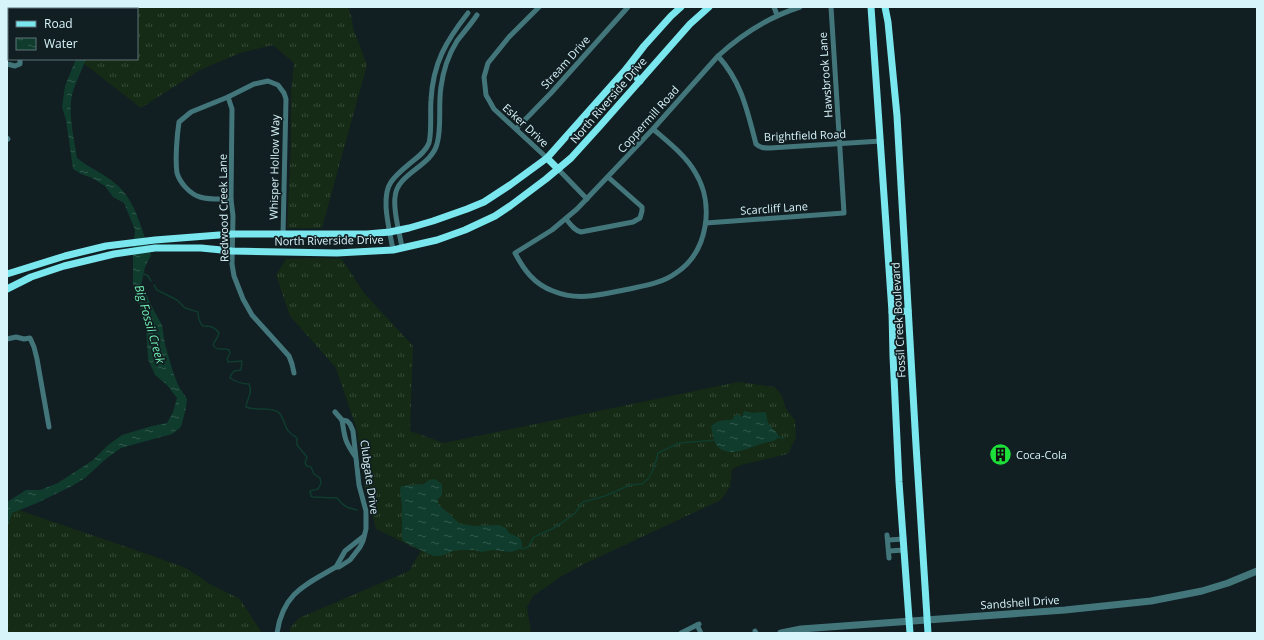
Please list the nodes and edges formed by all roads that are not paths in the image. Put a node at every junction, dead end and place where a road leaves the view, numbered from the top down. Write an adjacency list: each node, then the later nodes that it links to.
1 (539, 7): 21 (street, Esker Drive)
2 (618, 7): 11 (street)
3 (628, 7): 11 (street, Stream Drive)
4 (681, 7): 18 (main road, North Riverside Drive)
5 (709, 7): 19 (main road, North Riverside Drive)
6 (774, 7): 14 (street)
7 (800, 7): 14 (street, Coppermill Road)
8 (830, 7): 24 (street, Hawsbrook Lane)
9 (871, 7): 23 (main road, Fossil Creek Boulevard)
10 (885, 7): 42 (main road, Fossil Creek Boulevard)
11 (624, 12): 21 (street, Stream Drive)
12 (468, 13): 34 (street)
13 (477, 15): 33 (street)
14 (777, 15): 15 (street, Coppermill Road)
15 (718, 56): 22 (street, Coppermill Road); 24 (street, Brightfield Road)
16 (20, 60): 17 (street)
17 (7, 64)
18 (626, 68): 19 (main road); 25 (main road, North Riverside Drive)
19 (640, 81): 26 (main road, North Riverside Drive)
20 (228, 97): 28 (street, Redwood Creek Lane); 28 (street); 36 (street, Whisper Hollow Way)
21 (516, 129): 25 (street, Esker Drive)
22 (653, 129): 27 (street, Coppermill Road); 32 (street)
23 (881, 141): 24 (street, Brightfield Road); 43 (main road, Fossil Creek Boulevard)
24 (840, 144): 30 (street, Hawsbrook Lane)
25 (547, 158): 26 (main road); 33 (main road, North Riverside Drive)
26 (558, 169): 29 (street); 37 (main road, North Riverside Drive)
27 (608, 177): 29 (street, Coppermill Road); 31 (street)
28 (231, 199): 35 (street, Redwood Creek Lane)
29 (588, 199): 31 (street, Coppermill Road)
30 (844, 213): 32 (street, Scarcliff Lane)
31 (566, 219): 32 (street, Coppermill Road)
32 (706, 223)
33 (400, 230): 34 (main road, North Riverside Drive); 37 (street)
34 (390, 232): 36 (main road, North Riverside Drive); 38 (street)
35 (232, 234): 36 (main road, North Riverside Drive); 39 (street, Redwood Creek Lane); 40 (main road, North Riverside Drive)
36 (283, 235)
37 (402, 248): 38 (main road, North Riverside Drive)
38 (393, 250): 39 (main road, North Riverside Drive)
39 (232, 251): 41 (main road, North Riverside Drive); 45 (street, Redwood Creek Lane)
40 (7, 274)
41 (7, 289)
42 (908, 311): 43 (main road); 58 (main road, Fossil Creek Boulevard)
43 (892, 312): 51 (main road, Fossil Creek Boulevard)
44 (7, 339): 48 (street)
45 (294, 373)
46 (335, 412): 47 (street, Clubgate Drive)
47 (342, 420): 49 (street); 49 (street, Clubgate Drive)
48 (49, 427)
49 (355, 456): 50 (street, Clubgate Drive)
50 (365, 535): 55 (street); 55 (street, Clubgate Drive)
51 (904, 539): 52 (main road, Fossil Creek Boulevard); 53 (street)
52 (904, 550): 53 (street); 57 (main road, Fossil Creek Boulevard)
53 (889, 551): 54 (street)
54 (889, 558)
55 (336, 567): 60 (street, Clubgate Drive)
56 (1257, 571): 58 (street, Sandshell Drive)
57 (909, 620): 58 (street, Sandshell Drive); 63 (street, Sandshell Drive); 64 (main road, Fossil Creek Boulevard)
58 (927, 620): 65 (main road, Fossil Creek Boulevard)
59 (688, 631): 61 (street); 62 (street)
60 (277, 633)
61 (681, 633)
62 (701, 633)
63 (781, 633)
64 (910, 633)
65 (928, 633)

